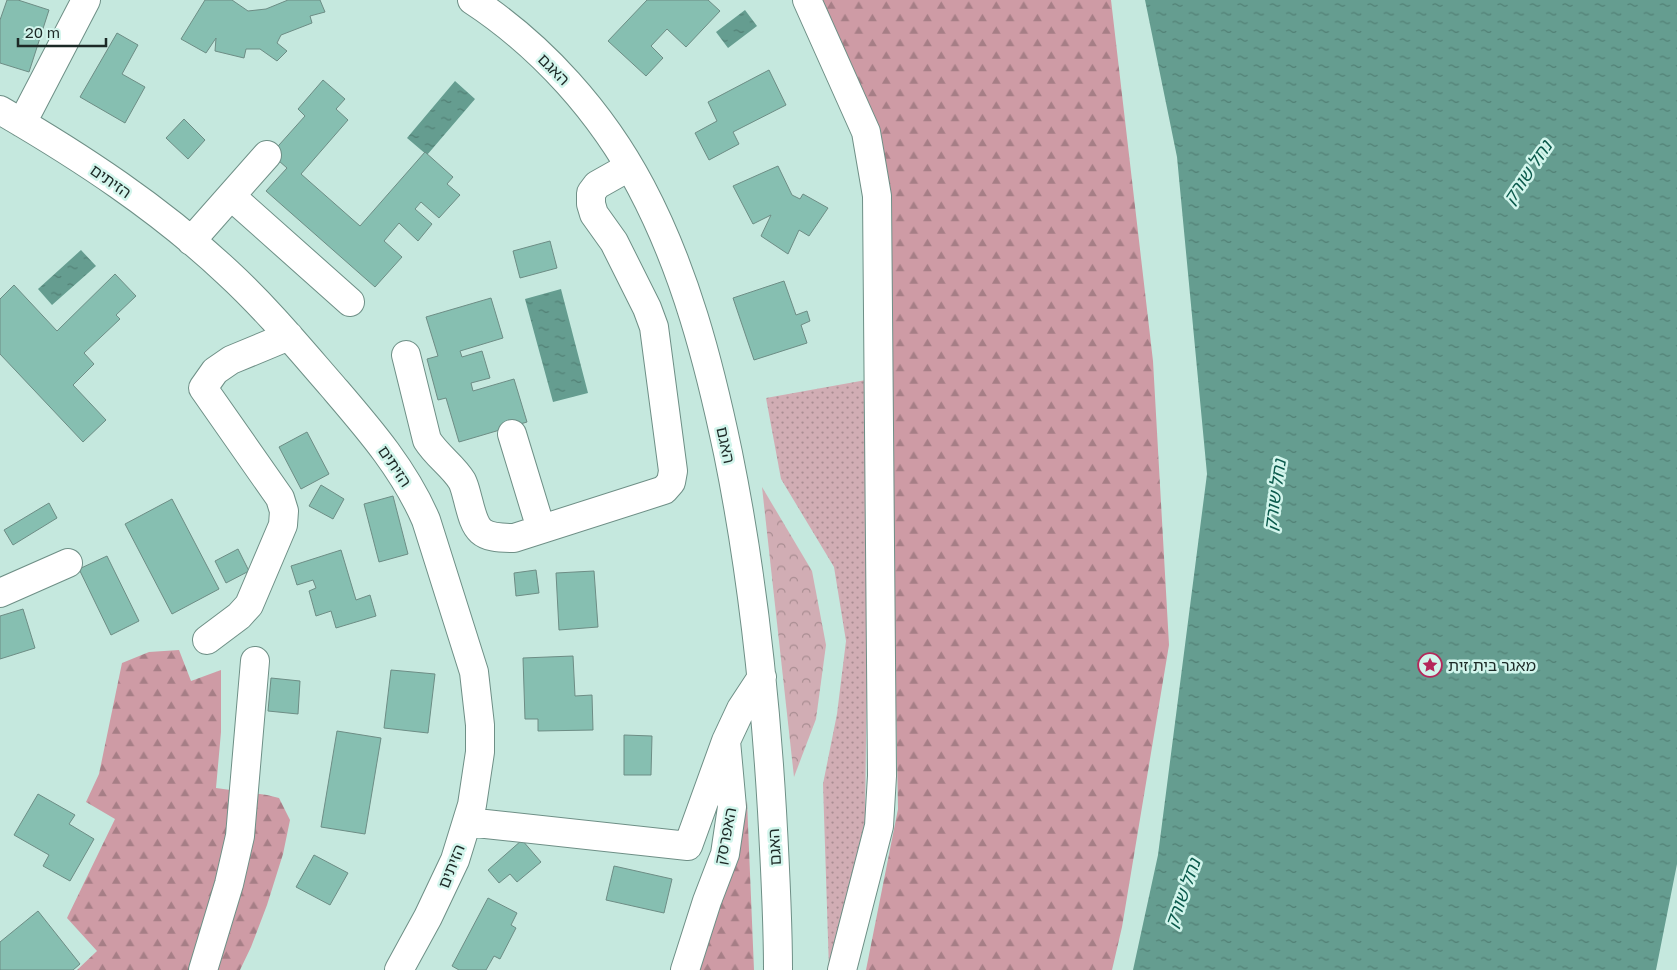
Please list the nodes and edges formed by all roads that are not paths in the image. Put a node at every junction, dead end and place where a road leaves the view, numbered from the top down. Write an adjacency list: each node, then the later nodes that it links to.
1 (86, 0): 4 (street)
2 (472, 0): 6 (street, האגם)
3 (807, 0): 25 (street)
4 (11, 117): 8 (street, הזיתים)
5 (267, 154): 7 (street)
6 (629, 167): 13 (street); 18 (street, האגם)
7 (231, 196): 8 (street); 9 (street)
8 (191, 241): 10 (street, הזיתים)
9 (350, 302)
10 (289, 336): 16 (street); 20 (street, הזיתים)
11 (406, 355): 13 (street)
12 (512, 434): 13 (street)
13 (541, 529)
14 (68, 563): 15 (street)
15 (0, 593)
16 (207, 640)
17 (255, 661): 21 (street)
18 (762, 677): 19 (street); 24 (street, האגם)
19 (726, 741): 20 (street); 23 (street, האפרסק)
20 (467, 822): 22 (street, הזיתים)
21 (203, 970)
22 (399, 970)
23 (684, 970)
24 (778, 970)
25 (842, 970)

